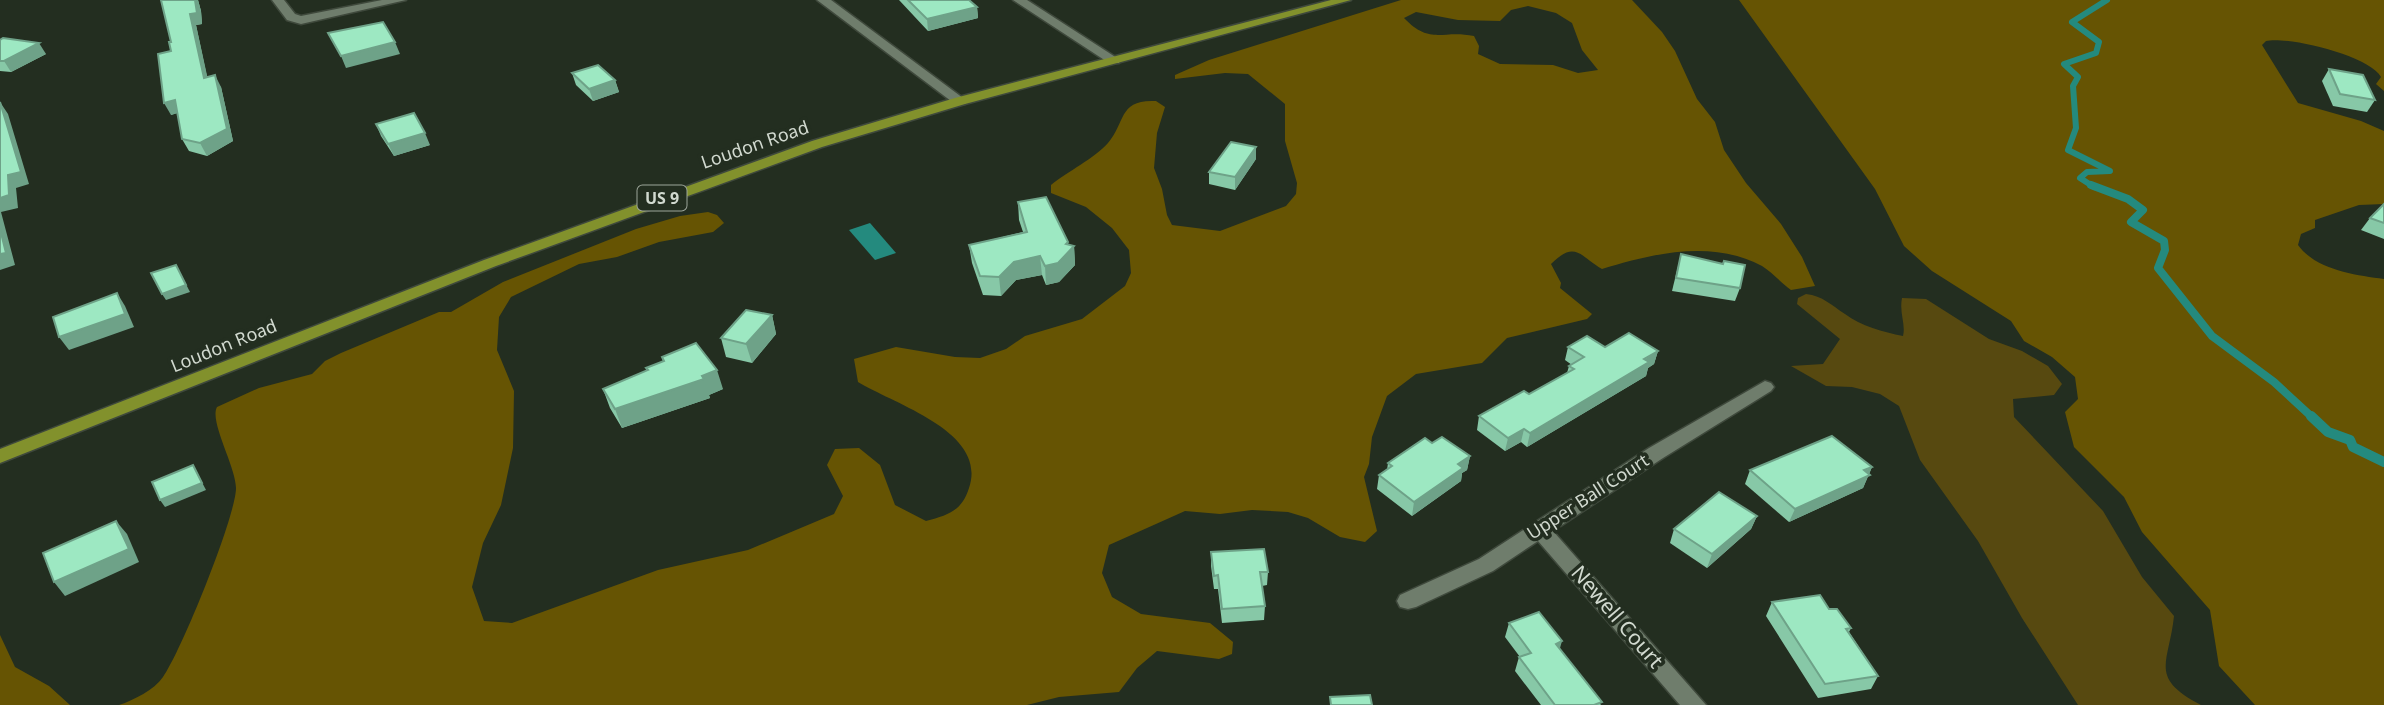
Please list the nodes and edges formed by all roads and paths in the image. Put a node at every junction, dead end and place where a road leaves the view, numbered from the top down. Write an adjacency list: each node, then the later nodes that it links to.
1 (278, 0): 2 (street)
2 (400, 0)
3 (823, 0): 7 (street)
4 (1019, 0): 6 (street)
5 (1345, 0): 6 (main road, Loudon Road / US 9)
6 (1114, 60): 7 (main road, Loudon Road / US 9)
7 (960, 101): 9 (main road, Loudon Road / US 9)
8 (1765, 387): 10 (street, Upper Ball Court)
9 (0, 456)
10 (1540, 529): 11 (street, Upper Ball Court); 12 (street, Newell Court)
11 (1408, 601)
12 (1694, 705)

